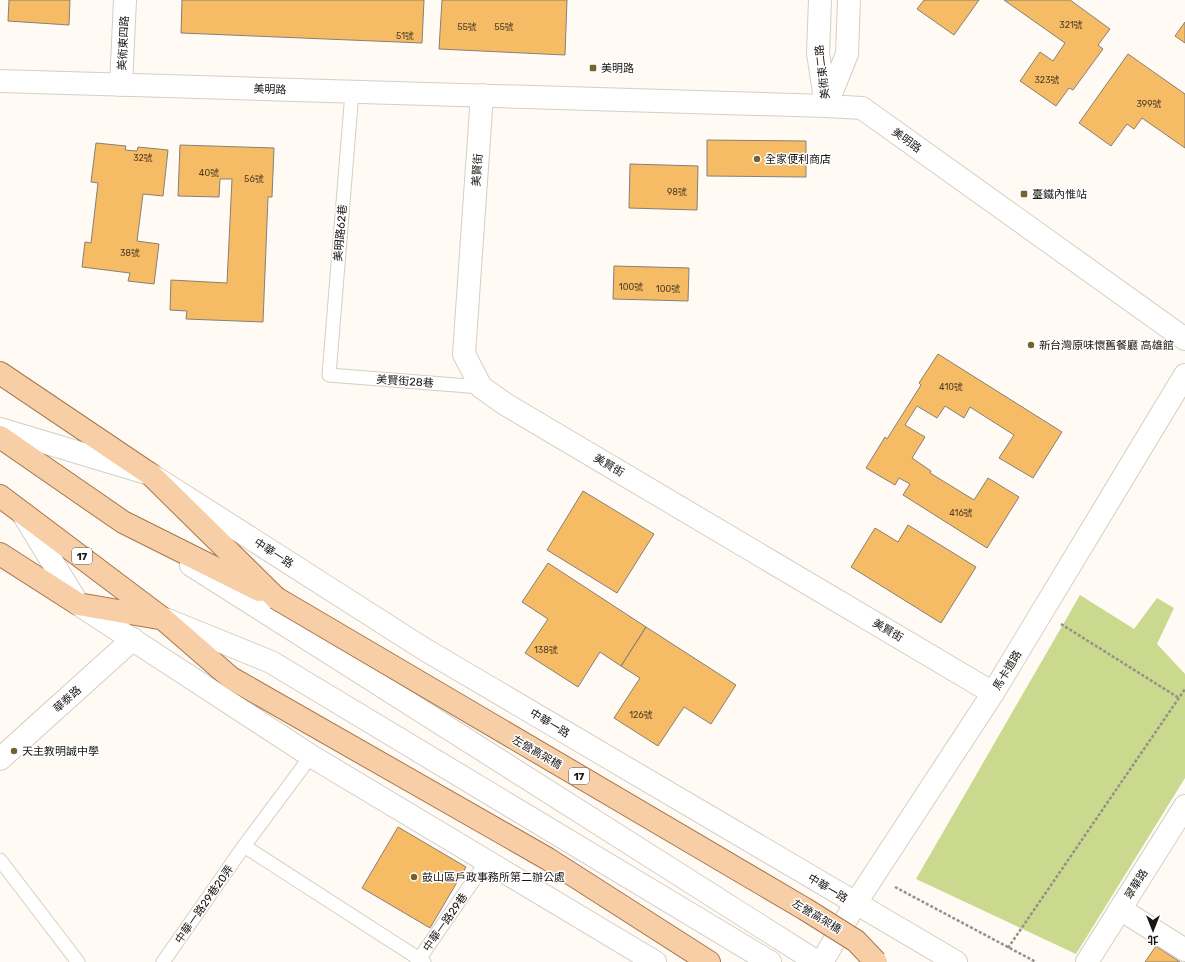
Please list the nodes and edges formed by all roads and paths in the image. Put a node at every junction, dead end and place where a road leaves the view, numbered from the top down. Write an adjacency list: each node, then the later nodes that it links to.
1 (125, 0): 5 (street, 美術東四路)
2 (820, 0): 8 (street, 美術東二路)
3 (849, 0): 8 (street, 美術東二路)
4 (0, 81): 5 (street, 美明路)
5 (121, 85): 6 (street, 美明路)
6 (352, 92): 7 (street, 美明路); 11 (lane, 美明路62巷)
7 (482, 95): 8 (street, 美明路); 13 (street, 美賢街)
8 (826, 106): 9 (street, 美明路)
9 (1185, 339)
10 (0, 373): 16 (main road, 中華一路 / 17)
11 (329, 375): 13 (lane, 美賢街28巷)
12 (1185, 375): 27 (street, 馬卡道路)
13 (481, 387): 27 (street, 美賢街)
14 (0, 429): 16 (street, 中華一路)
15 (0, 437): 19 (main road, 17)
16 (150, 474): 21 (main road, 中華一路 / 17); 36 (street, 中華一路)
17 (0, 496): 18 (main road, 17)
18 (20, 509): 22 (street); 23 (main road, 17)
19 (123, 522): 21 (main road, 17); 46 (street)
20 (0, 554): 22 (main road)
21 (276, 598): 48 (main road, 左營高架橋 / 17, bridge)
22 (78, 604): 23 (main road); 25 (street)
23 (162, 618): 44 (main road, 17); 45 (street)
24 (1059, 623): 28 (path)
25 (133, 639): 29 (street); 30 (street, 華泰路)
26 (1185, 689): 28 (path)
27 (993, 693): 36 (street, 馬卡道路)
28 (1179, 698): 38 (path)
29 (311, 756): 32 (lane, 中華一路29巷20弄); 34 (street)
30 (0, 759)
31 (1185, 806): 37 (street, 翠華路)
32 (244, 846): 40 (lane); 42 (lane, 中華一路29巷20弄)
33 (0, 860): 41 (lane)
34 (487, 861): 40 (lane, 中華一路29巷); 43 (street)
35 (895, 886): 38 (path)
36 (855, 904): 47 (street, 馬卡道路); 49 (street, 中華一路)
37 (1120, 909): 39 (street); 51 (street, 翠華路)
38 (1008, 948): 50 (path)
39 (1185, 950)
40 (420, 961)
41 (78, 962)
42 (163, 962)
43 (655, 962)
44 (709, 962)
45 (770, 962)
46 (817, 962)
47 (822, 962)
48 (876, 962)
49 (956, 962)
50 (1036, 962)
51 (1087, 962)

